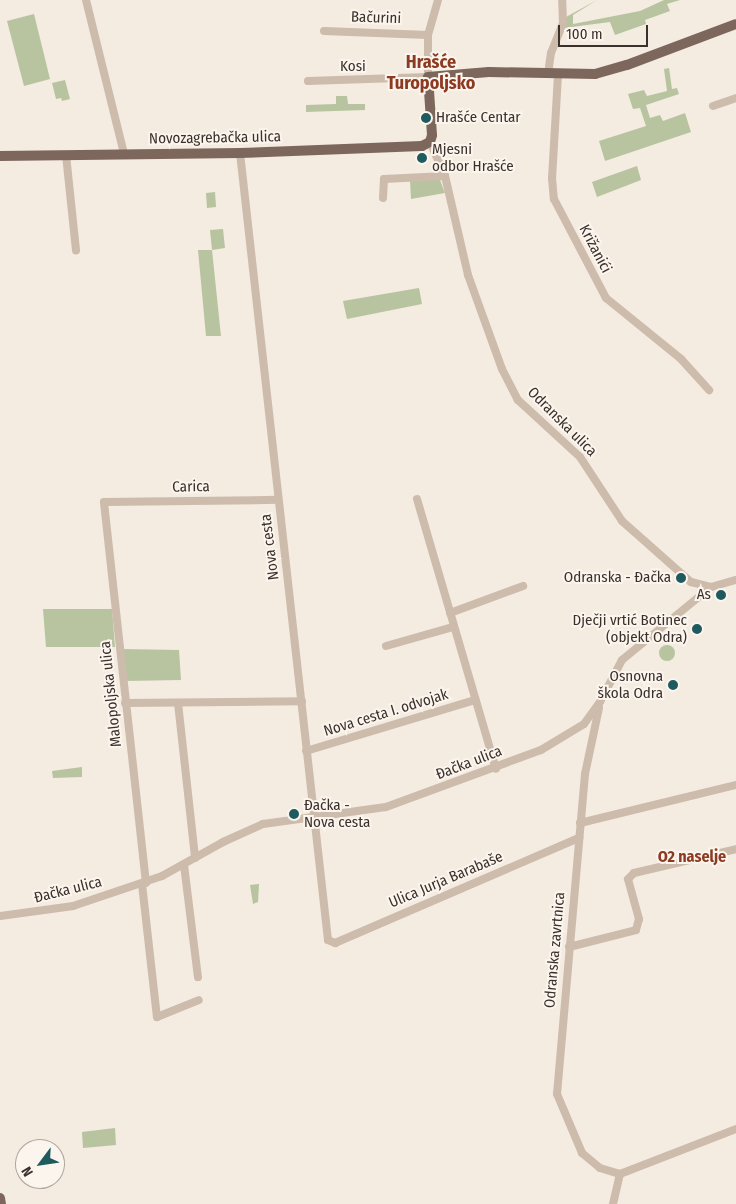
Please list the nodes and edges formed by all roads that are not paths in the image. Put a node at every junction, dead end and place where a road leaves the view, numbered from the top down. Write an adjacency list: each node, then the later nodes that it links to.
1 (86, 0): 14 (street)
2 (438, 0): 6 (street)
3 (562, 0): 7 (street, Križanići)
4 (736, 24): 7 (main road)
5 (324, 31): 6 (street, Bačurini)
6 (428, 35): 8 (street)
7 (553, 74): 8 (main road); 20 (street, Križanići)
8 (428, 77): 9 (street, Kosi); 12 (main road)
9 (308, 81)
10 (736, 98): 11 (street)
11 (713, 106)
12 (430, 142): 13 (main road, Novozagrebačka ulica); 17 (street, Odranska ulica)
13 (240, 153): 14 (main road, Novozagrebačka ulica); 22 (street, Nova cesta)
14 (124, 154): 15 (main road, Novozagrebačka ulica)
15 (66, 155): 16 (main road, Novozagrebačka ulica); 19 (street)
16 (0, 156)
17 (445, 176): 18 (street); 25 (street, Odranska ulica)
18 (383, 198)
19 (76, 250)
20 (709, 390)
21 (417, 499): 29 (street)
22 (278, 500): 23 (street, Carica); 33 (street, Nova cesta)
23 (104, 502): 36 (street, Malopoljska ulica)
24 (736, 580): 27 (street, Odranska ulica)
25 (691, 582): 27 (street, Odranska ulica); 28 (street)
26 (523, 586): 29 (street)
27 (711, 587): 28 (street, Đačka ulica)
28 (695, 598): 35 (street, Đačka ulica)
29 (450, 613): 30 (street)
30 (453, 627): 31 (street); 32 (street)
31 (386, 646)
32 (474, 700): 39 (street, Nova cesta I. odvojak); 40 (street)
33 (302, 701): 34 (street); 39 (street, Nova cesta)
34 (178, 702): 36 (street); 46 (street)
35 (600, 702): 37 (street, Đačka ulica); 38 (street, Odranska zavrtnica)
36 (125, 703): 48 (street, Malopoljska ulica)
37 (580, 728): 38 (street); 40 (street, Đačka ulica)
38 (593, 733): 43 (street, Odranska zavrtnica)
39 (306, 752): 42 (street, Nova cesta)
40 (496, 769): 42 (street, Đačka ulica)
41 (736, 785): 43 (street)
42 (314, 816): 46 (street, Đačka ulica); 50 (street, Nova cesta)
43 (580, 823): 44 (street, Odranska zavrtnica)
44 (578, 838): 50 (street, Ulica Jurja Barabaše); 51 (street, Odranska zavrtnica)
45 (736, 849): 51 (street)
46 (195, 858): 47 (street, Đačka ulica)
47 (184, 865): 48 (street, Đačka ulica); 52 (street)
48 (144, 883): 49 (street, Đačka ulica); 53 (street)
49 (0, 916)
50 (327, 938)
51 (569, 947): 55 (street, Odranska zavrtnica)
52 (198, 977)
53 (199, 1000)
54 (736, 1129): 55 (street)
55 (620, 1174): 58 (street)
56 (0, 1198): 57 (main road)
57 (1, 1204)
58 (613, 1204)

